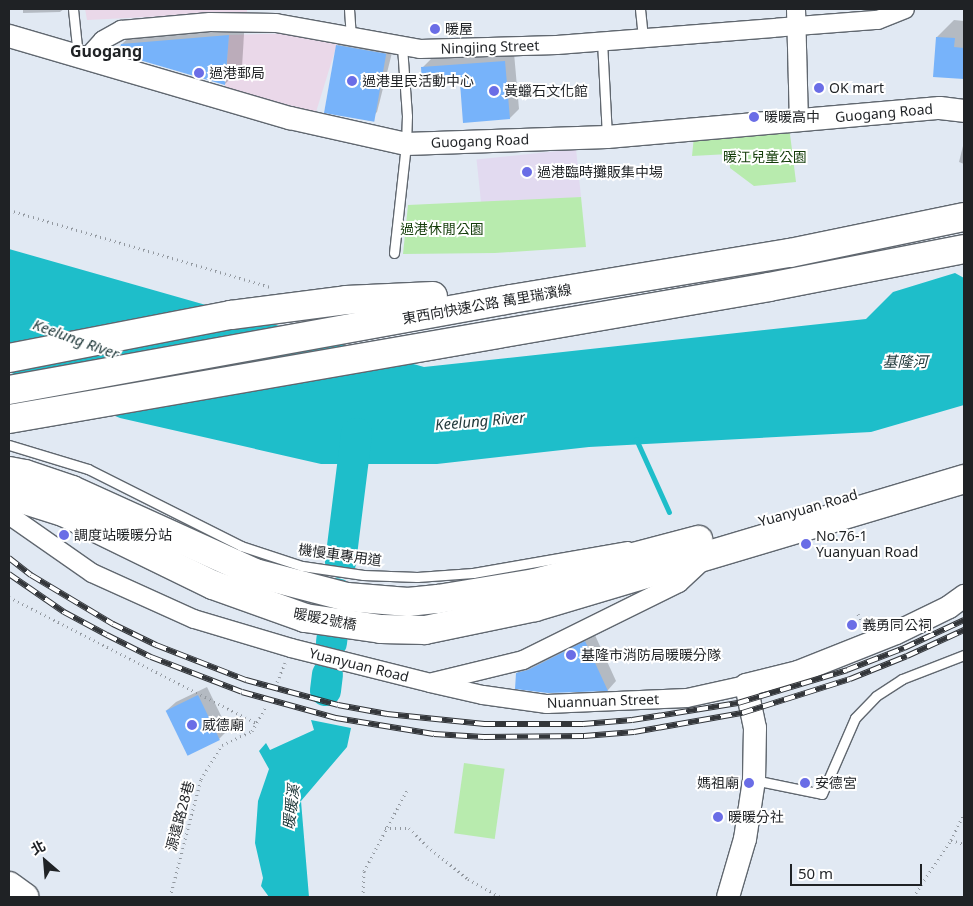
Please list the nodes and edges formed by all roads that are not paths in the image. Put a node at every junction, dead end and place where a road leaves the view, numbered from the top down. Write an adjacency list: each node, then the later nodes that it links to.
1 (73, 9): 11 (lane)
2 (349, 9): 7 (lane)
3 (640, 9): 8 (lane)
4 (905, 9): 5 (street, Ningjing Street)
5 (796, 17): 8 (street, Ningjing Street); 13 (street)
6 (9, 36): 11 (street, Guogang Road)
7 (351, 37): 10 (street, Ningjing Street); 11 (street, Ningjing Street)
8 (643, 38): 9 (street, Ningjing Street)
9 (602, 41): 10 (street, Ningjing Street); 14 (lane)
10 (402, 46): 15 (lane)
11 (82, 58): 15 (street, Guogang Road)
12 (964, 110): 13 (street, Guogang Road)
13 (799, 120): 14 (street, Guogang Road)
14 (607, 136): 15 (street, Guogang Road)
15 (406, 144): 18 (lane)
16 (964, 217): 21 (main road, 東西向快速公路 萬里瑞濱線, bridge)
17 (964, 248): 22 (main road, bridge)
18 (394, 253)
19 (433, 296): 20 (main road, bridge)
20 (9, 358)
21 (9, 390)
22 (9, 419)
23 (9, 445): 29 (lane, 機慢車專用道)
24 (964, 462): 29 (main road, Yuanyuan Road)
25 (9, 471): 30 (main road, 暖暖2號橋)
26 (964, 478): 29 (main road, Yuanyuan Road)
27 (9, 495): 30 (main road, 暖暖2號橋)
28 (9, 514): 33 (street, Yuanyuan Road)
29 (699, 549): 30 (main road, Yuanyuan Road); 33 (street, Yuanyuan Road)
30 (655, 561)
31 (964, 596): 34 (street, Nuannuan Street)
32 (964, 654): 35 (lane)
33 (430, 683): 34 (street, Nuannuan Street)
34 (746, 685): 35 (street)
35 (754, 780): 38 (street)
36 (9, 886): 37 (main road)
37 (24, 897)
38 (728, 897)

